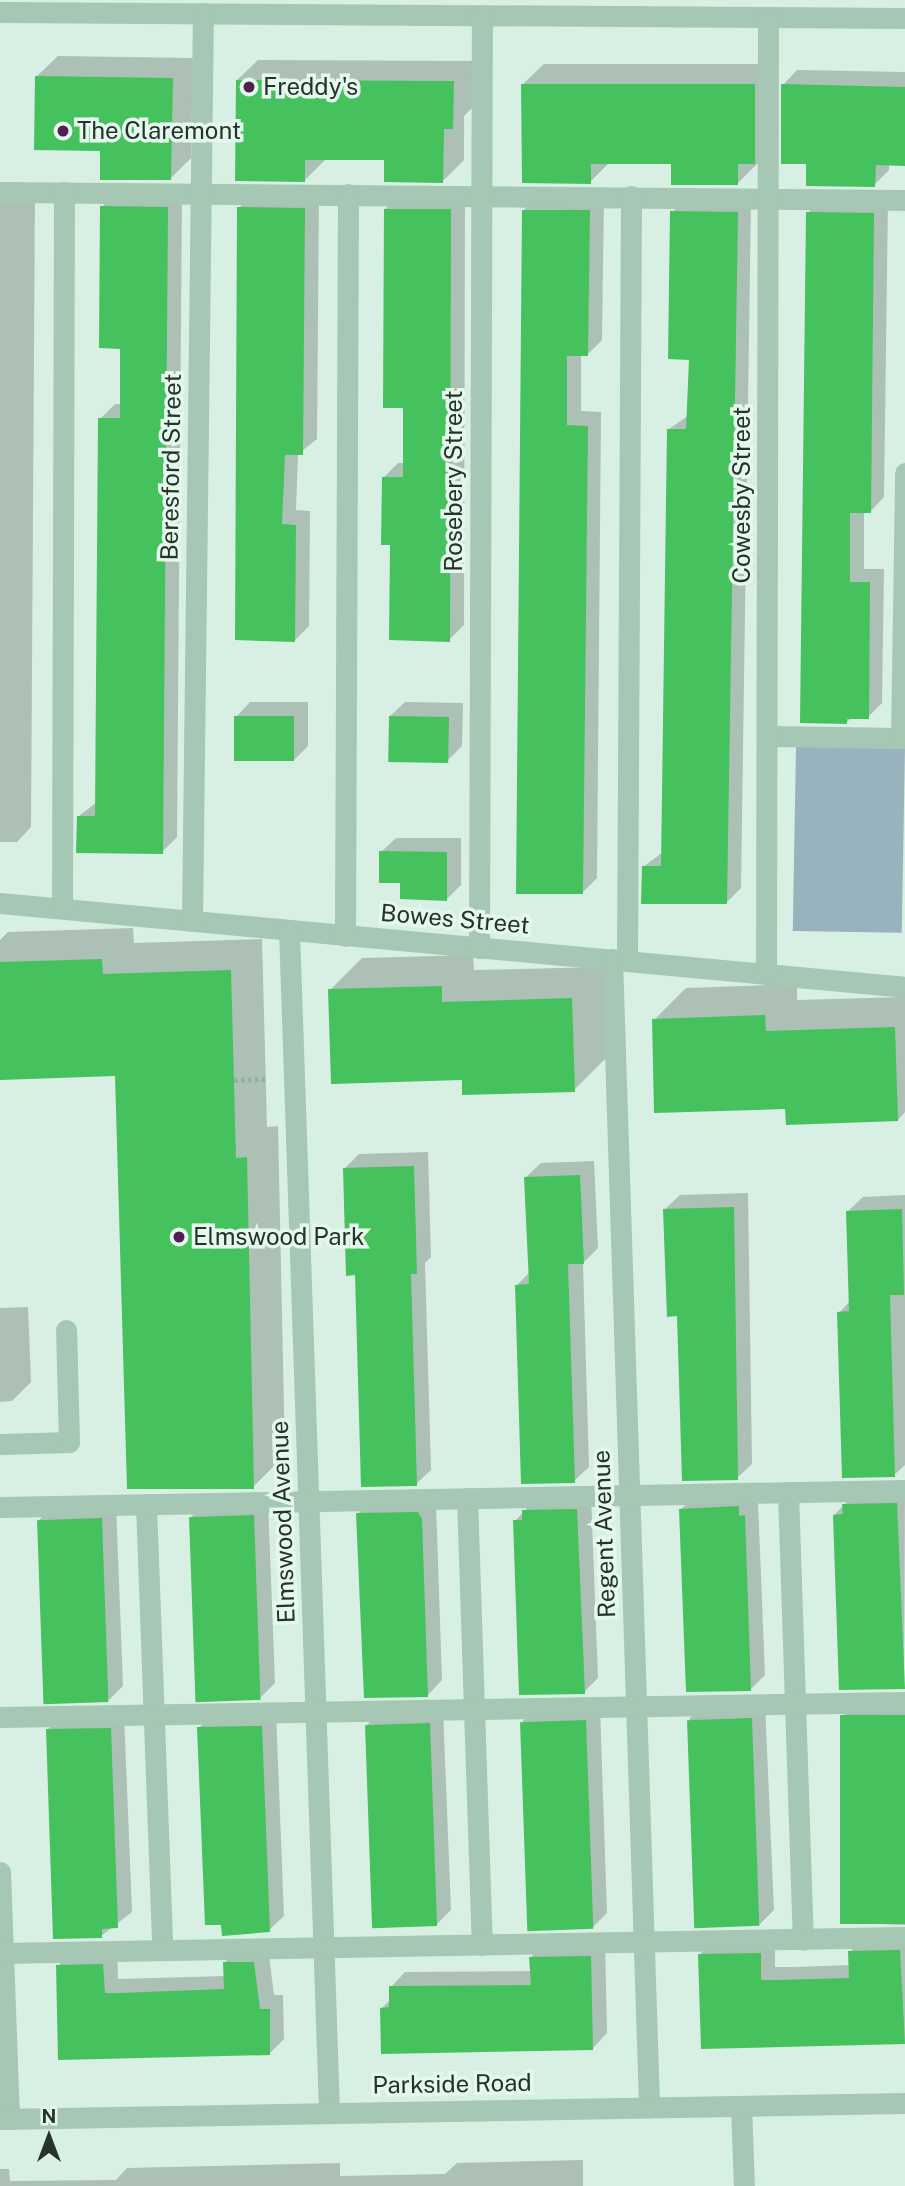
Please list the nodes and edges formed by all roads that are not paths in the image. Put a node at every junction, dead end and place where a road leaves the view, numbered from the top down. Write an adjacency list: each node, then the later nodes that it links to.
1 (450, 7): 4 (street); 5 (street)
2 (737, 8): 5 (street); 6 (street)
3 (0, 12): 4 (street)
4 (203, 13): 10 (street, Beresford Street)
5 (482, 15): 12 (street, Rosebery Street)
6 (768, 17): 7 (street); 14 (street, Cowesby Street)
7 (905, 18)
8 (0, 192): 9 (street)
9 (65, 192): 10 (street); 20 (street)
10 (201, 194): 11 (street); 21 (street, Beresford Street)
11 (348, 194): 12 (street); 23 (street)
12 (481, 197): 13 (street); 24 (street, Rosebery Street)
13 (631, 197): 14 (street); 25 (street, Regent Avenue)
14 (769, 198): 15 (street); 18 (street, Cowesby Street)
15 (905, 200)
16 (905, 473): 17 (street)
17 (904, 580): 18 (street)
18 (767, 736): 26 (street, Cowesby Street)
19 (0, 903): 20 (street, Bowes Street)
20 (62, 908): 21 (street, Bowes Street)
21 (192, 921): 22 (street, Bowes Street)
22 (289, 930): 23 (street, Bowes Street); 34 (street, Elmswood Avenue)
23 (345, 936): 24 (street, Bowes Street)
24 (479, 948): 25 (street, Bowes Street)
25 (619, 960): 26 (street, Bowes Street); 32 (street, Regent Avenue)
26 (766, 974): 27 (street, Bowes Street)
27 (905, 987)
28 (66, 1330): 29 (street)
29 (0, 1444)
30 (905, 1490): 31 (street)
31 (788, 1492): 32 (street); 38 (street)
32 (629, 1495): 33 (street); 39 (street, Regent Avenue)
33 (467, 1498): 34 (street); 40 (street)
34 (308, 1501): 35 (street); 41 (street, Elmswood Avenue)
35 (146, 1504): 36 (street); 42 (street)
36 (0, 1507)
37 (905, 1702): 38 (street)
38 (796, 1705): 39 (street); 46 (street)
39 (636, 1707): 40 (street); 47 (street, Regent Avenue)
40 (474, 1709): 41 (street); 48 (street)
41 (316, 1712): 42 (street); 49 (street, Elmswood Avenue)
42 (154, 1715): 43 (street); 50 (street)
43 (0, 1717)
44 (0, 1872): 51 (street)
45 (905, 1937): 46 (street)
46 (803, 1940): 47 (street)
47 (644, 1942): 48 (street); 54 (street, Regent Avenue)
48 (482, 1945): 49 (street)
49 (323, 1947): 50 (street); 55 (street, Elmswood Avenue)
50 (162, 1950): 51 (street)
51 (1, 1953): 56 (street)
52 (905, 2103): 53 (street, Parkside Road)
53 (741, 2106): 54 (street, Parkside Road); 57 (street)
54 (649, 2107): 55 (street, Parkside Road)
55 (329, 2112): 56 (street, Parkside Road)
56 (5, 2119)
57 (744, 2186)

